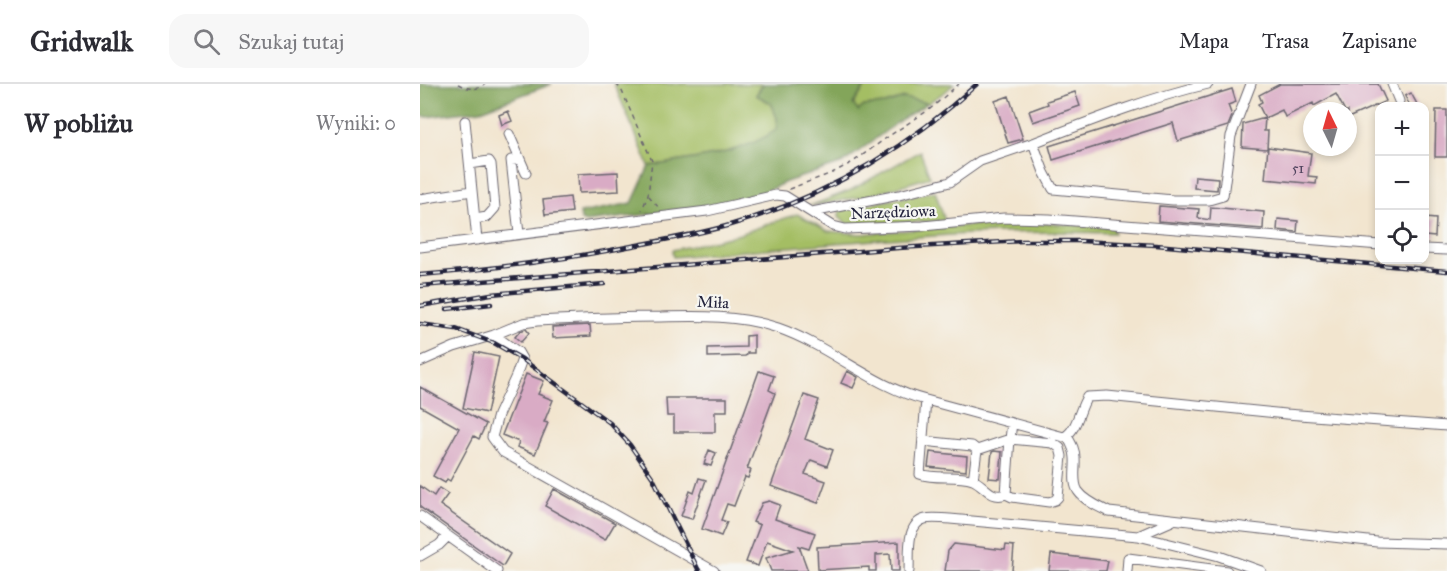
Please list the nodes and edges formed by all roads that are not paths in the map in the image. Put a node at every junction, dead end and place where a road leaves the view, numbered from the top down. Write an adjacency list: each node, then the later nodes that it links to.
1 (1208, 84): 7 (lane)
2 (1251, 84): 7 (lane)
3 (1392, 84): 4 (lane)
4 (1398, 101)
5 (465, 121): 9 (lane)
6 (509, 134): 8 (lane)
7 (1033, 142): 13 (lane)
8 (520, 159): 10 (lane); 15 (lane)
9 (470, 164): 11 (lane); 14 (lane)
10 (526, 173)
11 (472, 191): 12 (lane); 14 (lane)
12 (420, 198)
13 (812, 212): 15 (lane, Narzędziowa); 17 (lane, Narzędziowa)
14 (475, 219): 16 (lane)
15 (519, 234): 16 (lane)
16 (477, 240): 18 (lane)
17 (1375, 245)
18 (420, 247)
19 (1429, 249): 20 (lane)
20 (1447, 250)
21 (494, 335): 22 (lane, Miła); 23 (lane, Miła); 39 (lane)
22 (420, 362)
23 (926, 400): 24 (lane, Miła); 28 (lane)
24 (1011, 423): 26 (lane, Miła); 27 (lane)
25 (1447, 426): 26 (lane)
26 (1067, 436): 33 (lane)
27 (1010, 439): 29 (lane); 31 (lane); 31 (lane)
28 (923, 441): 29 (lane); 30 (lane)
29 (977, 450): 30 (lane)
30 (973, 480): 31 (lane)
31 (1005, 494)
32 (420, 516): 35 (lane)
33 (1174, 520): 34 (lane); 36 (lane)
34 (1138, 536): 40 (lane); 43 (lane)
35 (448, 537): 37 (lane); 38 (lane)
36 (1447, 544)
37 (420, 556)
38 (497, 571)
39 (714, 571)
40 (909, 571)
41 (1126, 571): 42 (lane)
42 (1227, 571)
43 (1261, 571)

